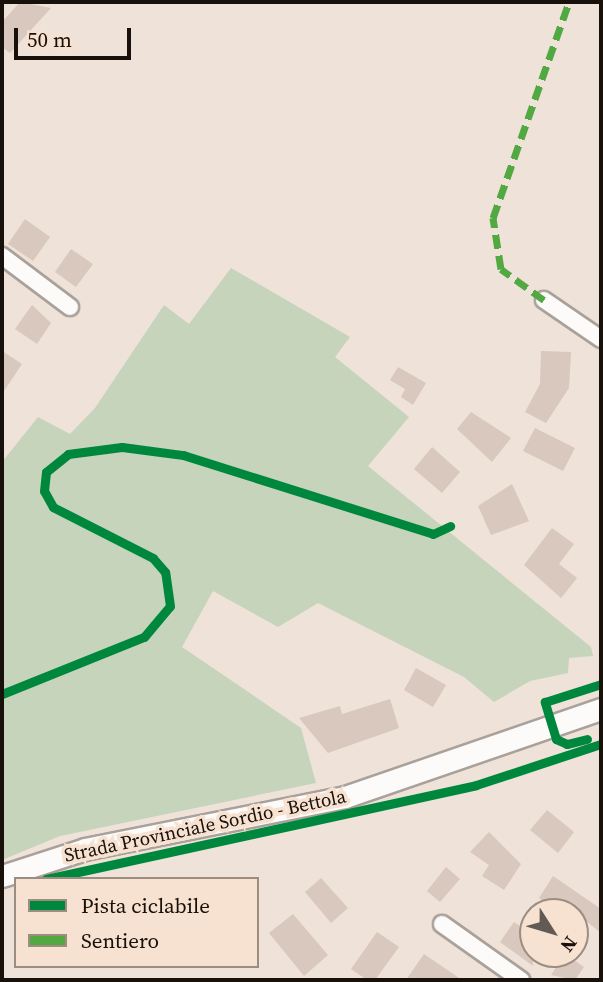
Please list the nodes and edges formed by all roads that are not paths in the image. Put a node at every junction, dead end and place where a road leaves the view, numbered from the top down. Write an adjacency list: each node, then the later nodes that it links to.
1 (2, 256): 3 (street)
2 (544, 300): 4 (street)
3 (70, 307)
4 (601, 338)
5 (601, 709): 6 (street, Strada Provinciale Sordio - Bettola)
6 (3, 876)
7 (442, 924): 8 (street)
8 (519, 980)

